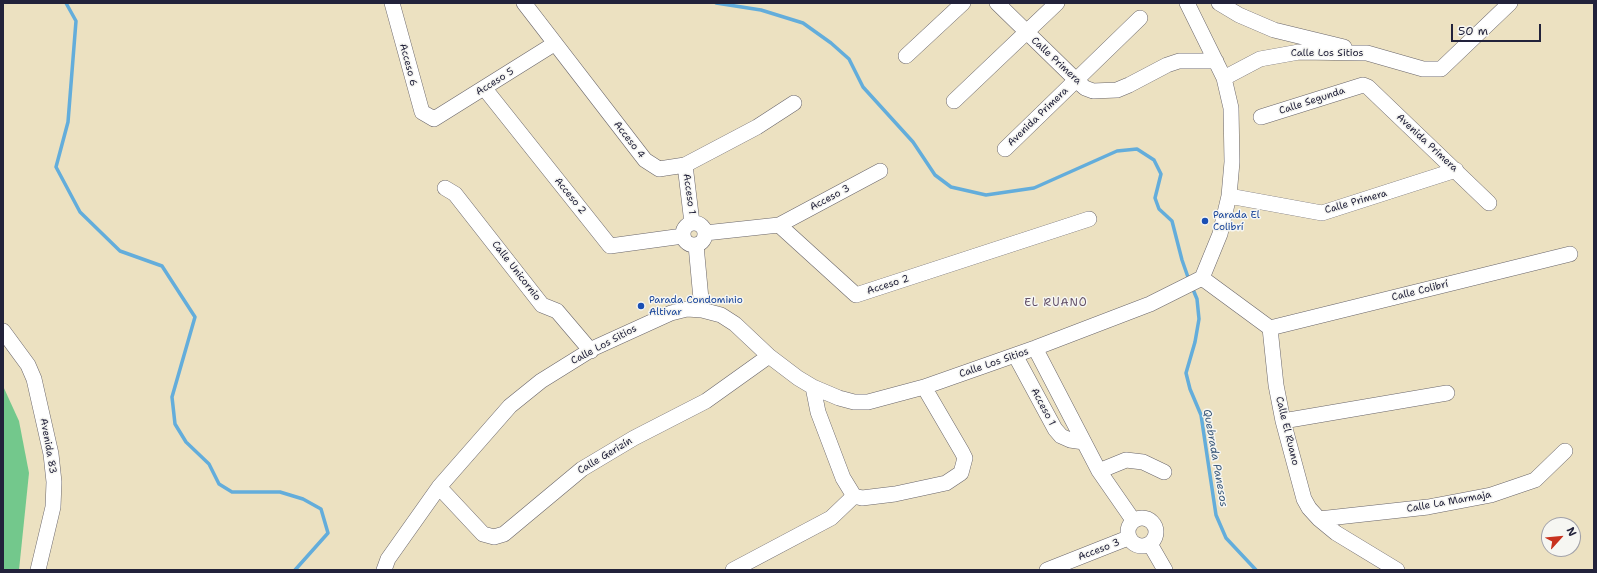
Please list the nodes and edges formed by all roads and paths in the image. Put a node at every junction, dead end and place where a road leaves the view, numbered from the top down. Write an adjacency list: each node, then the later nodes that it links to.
1 (392, 3): 22 (street, Acceso 6)
2 (524, 3): 11 (street)
3 (963, 3): 13 (street)
4 (997, 3): 10 (street, Calle Primera)
5 (1057, 3): 10 (street)
6 (1187, 3): 14 (street)
7 (1219, 3): 12 (street)
8 (1510, 3): 12 (street, Calle Los Sitios)
9 (1140, 18): 16 (street, Avenida Primera)
10 (1027, 33): 16 (street, Calle Primera); 19 (street)
11 (554, 44): 18 (street, Acceso 5); 24 (street, Acceso 4)
12 (1367, 53): 15 (street, Calle Los Sitios)
13 (906, 56)
14 (1216, 61): 15 (street); 16 (street, Calle Primera)
15 (1224, 78): 28 (street)
16 (1076, 80): 23 (street, Avenida Primera)
17 (1363, 85): 21 (street, Calle Segunda); 26 (street, Avenida Primera)
18 (485, 89): 22 (street, Acceso 5); 34 (street, Acceso 2)
19 (954, 101)
20 (794, 103): 24 (street, Acceso 4)
21 (1261, 117)
22 (434, 119)
23 (1005, 149)
24 (685, 165): 31 (street, Acceso 1)
25 (880, 170): 32 (street, Acceso 3)
26 (1456, 170): 28 (street, Calle Primera); 29 (street, Avenida Primera)
27 (445, 188): 42 (street, Calle Unicornio)
28 (1229, 196): 37 (street)
29 (1488, 204)
30 (1089, 219): 32 (street, Acceso 2)
31 (692, 223): 33 (street, Acceso 1); 34 (street, Acceso 1)
32 (780, 225): 33 (street)
33 (705, 233): 35 (street)
34 (683, 236): 35 (street)
35 (696, 246): 38 (street)
36 (1570, 254): 39 (street, Calle Colibrí)
37 (1202, 278): 39 (street); 41 (street, Calle Los Sitios)
38 (702, 310): 42 (street, Calle Los Sitios); 44 (street, Calle Los Sitios)
39 (1270, 328): 48 (street, Calle El Ruano)
40 (3, 331): 60 (street, Avenida 83)
41 (1035, 348): 43 (street, Calle Los Sitios); 49 (street, Acceso 1)
42 (591, 351): 53 (street, Calle Los Sitios)
43 (1015, 355): 46 (street, Calle Los Sitios); 49 (street, Acceso 1)
44 (768, 356): 45 (street, Calle Los Sitios); 53 (street, Calle Gerizín)
45 (813, 387): 46 (street, Calle Los Sitios); 54 (street)
46 (924, 387): 54 (street)
47 (1447, 393): 48 (street)
48 (1283, 421): 55 (street, Calle El Ruano)
49 (1084, 442): 51 (street, Acceso 1)
50 (1565, 451): 55 (street, Calle La Marmaja)
51 (1099, 471): 52 (street); 56 (street, Acceso 1)
52 (1164, 472)
53 (439, 487): 61 (street, Calle Los Sitios)
54 (854, 496): 62 (street)
55 (1319, 519): 64 (street, Calle El Ruano)
56 (1133, 520): 57 (street); 58 (street)
57 (1128, 538): 58 (street); 59 (street, Acceso 3)
58 (1150, 544): 63 (street)
59 (1056, 568)
60 (38, 570)
61 (384, 570)
62 (733, 570)
63 (1165, 570)
64 (1397, 570)

